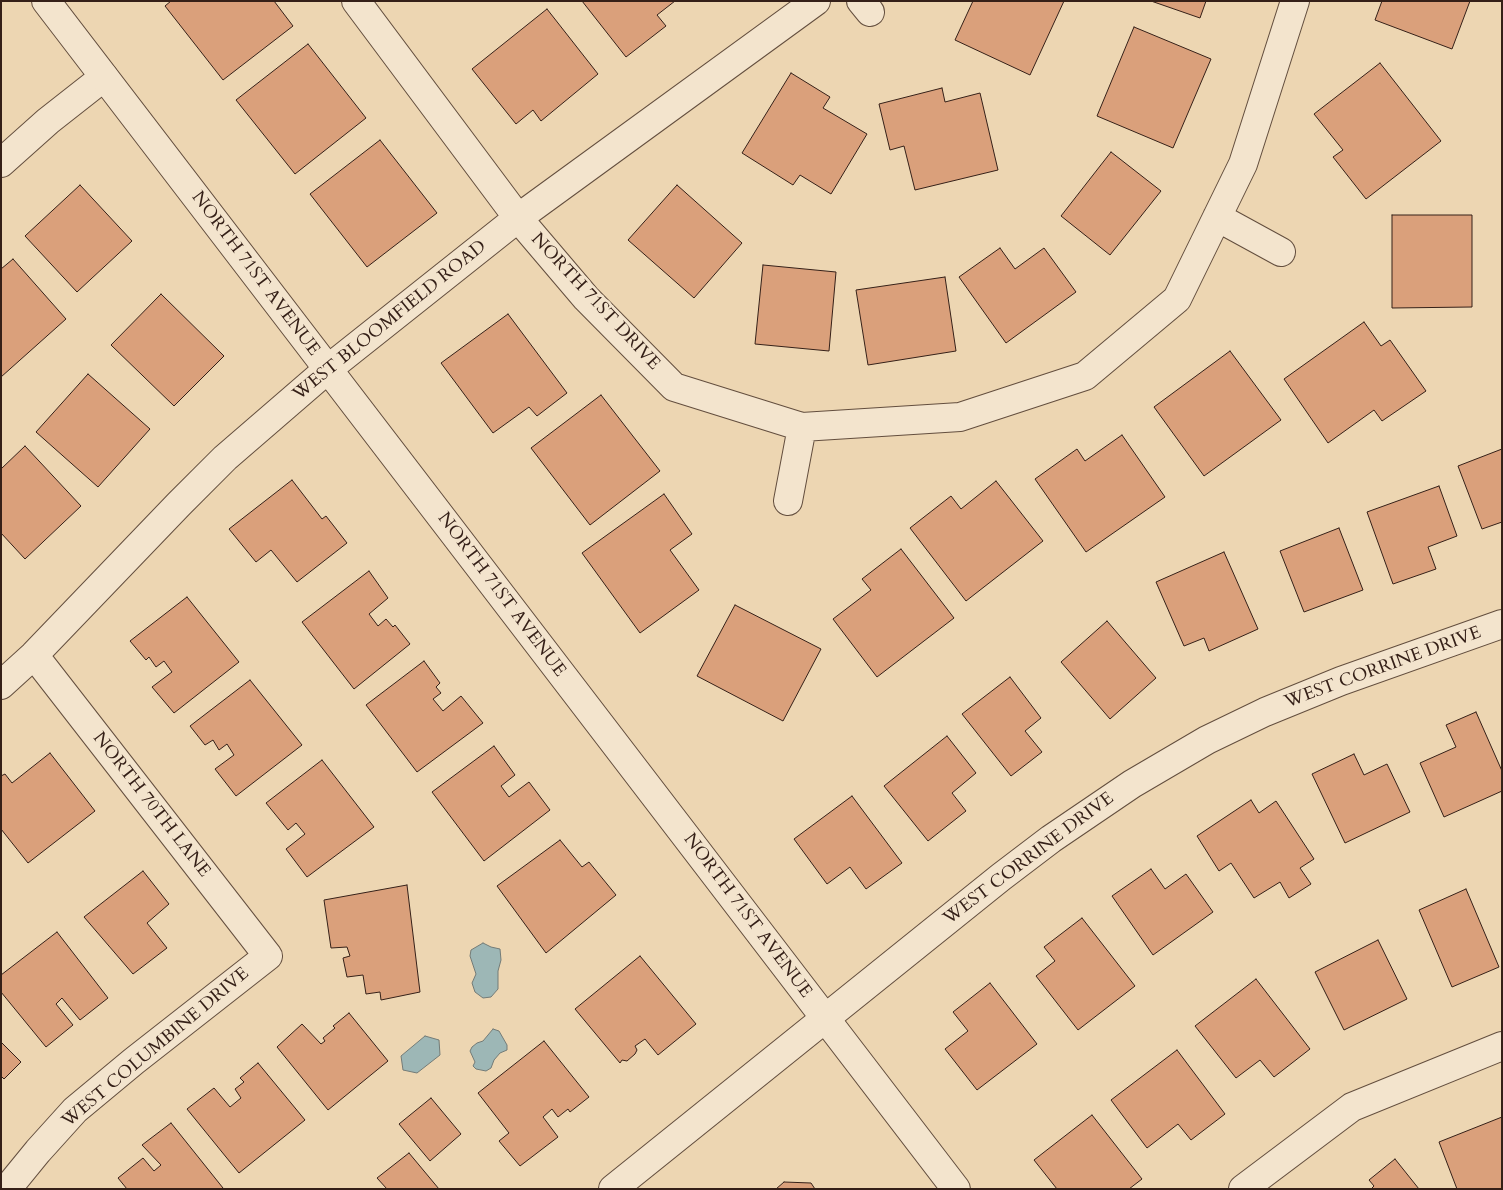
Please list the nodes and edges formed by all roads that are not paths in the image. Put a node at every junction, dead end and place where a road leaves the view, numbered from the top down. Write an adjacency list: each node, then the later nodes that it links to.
1 (46, 1): 5 (street, NORTH 71ST AVENUE)
2 (356, 1): 8 (street, NORTH 71ST DRIVE)
3 (816, 1): 8 (street, WEST BLOOMFIELD ROAD)
4 (1296, 1): 7 (street)
5 (104, 77): 6 (street); 10 (street, NORTH 71ST AVENUE)
6 (1, 164)
7 (1217, 217): 9 (street); 11 (street)
8 (518, 218): 10 (street, WEST BLOOMFIELD ROAD); 11 (street, NORTH 71ST DRIVE)
9 (1281, 252)
10 (328, 369): 14 (street, WEST BLOOMFIELD ROAD); 17 (street, NORTH 71ST AVENUE)
11 (802, 427): 12 (street)
12 (788, 501)
13 (1502, 624): 17 (street, WEST CORRINE DRIVE)
14 (34, 655): 15 (street, WEST BLOOMFIELD ROAD); 16 (street, NORTH 70TH LANE)
15 (1, 685)
16 (268, 956): 19 (street, WEST COLUMBINE DRIVE)
17 (825, 1018): 20 (street, WEST CORRINE DRIVE); 21 (street, NORTH 71ST AVENUE)
18 (1502, 1046): 22 (street)
19 (13, 1186)
20 (613, 1189)
21 (956, 1189)
22 (1243, 1189)

